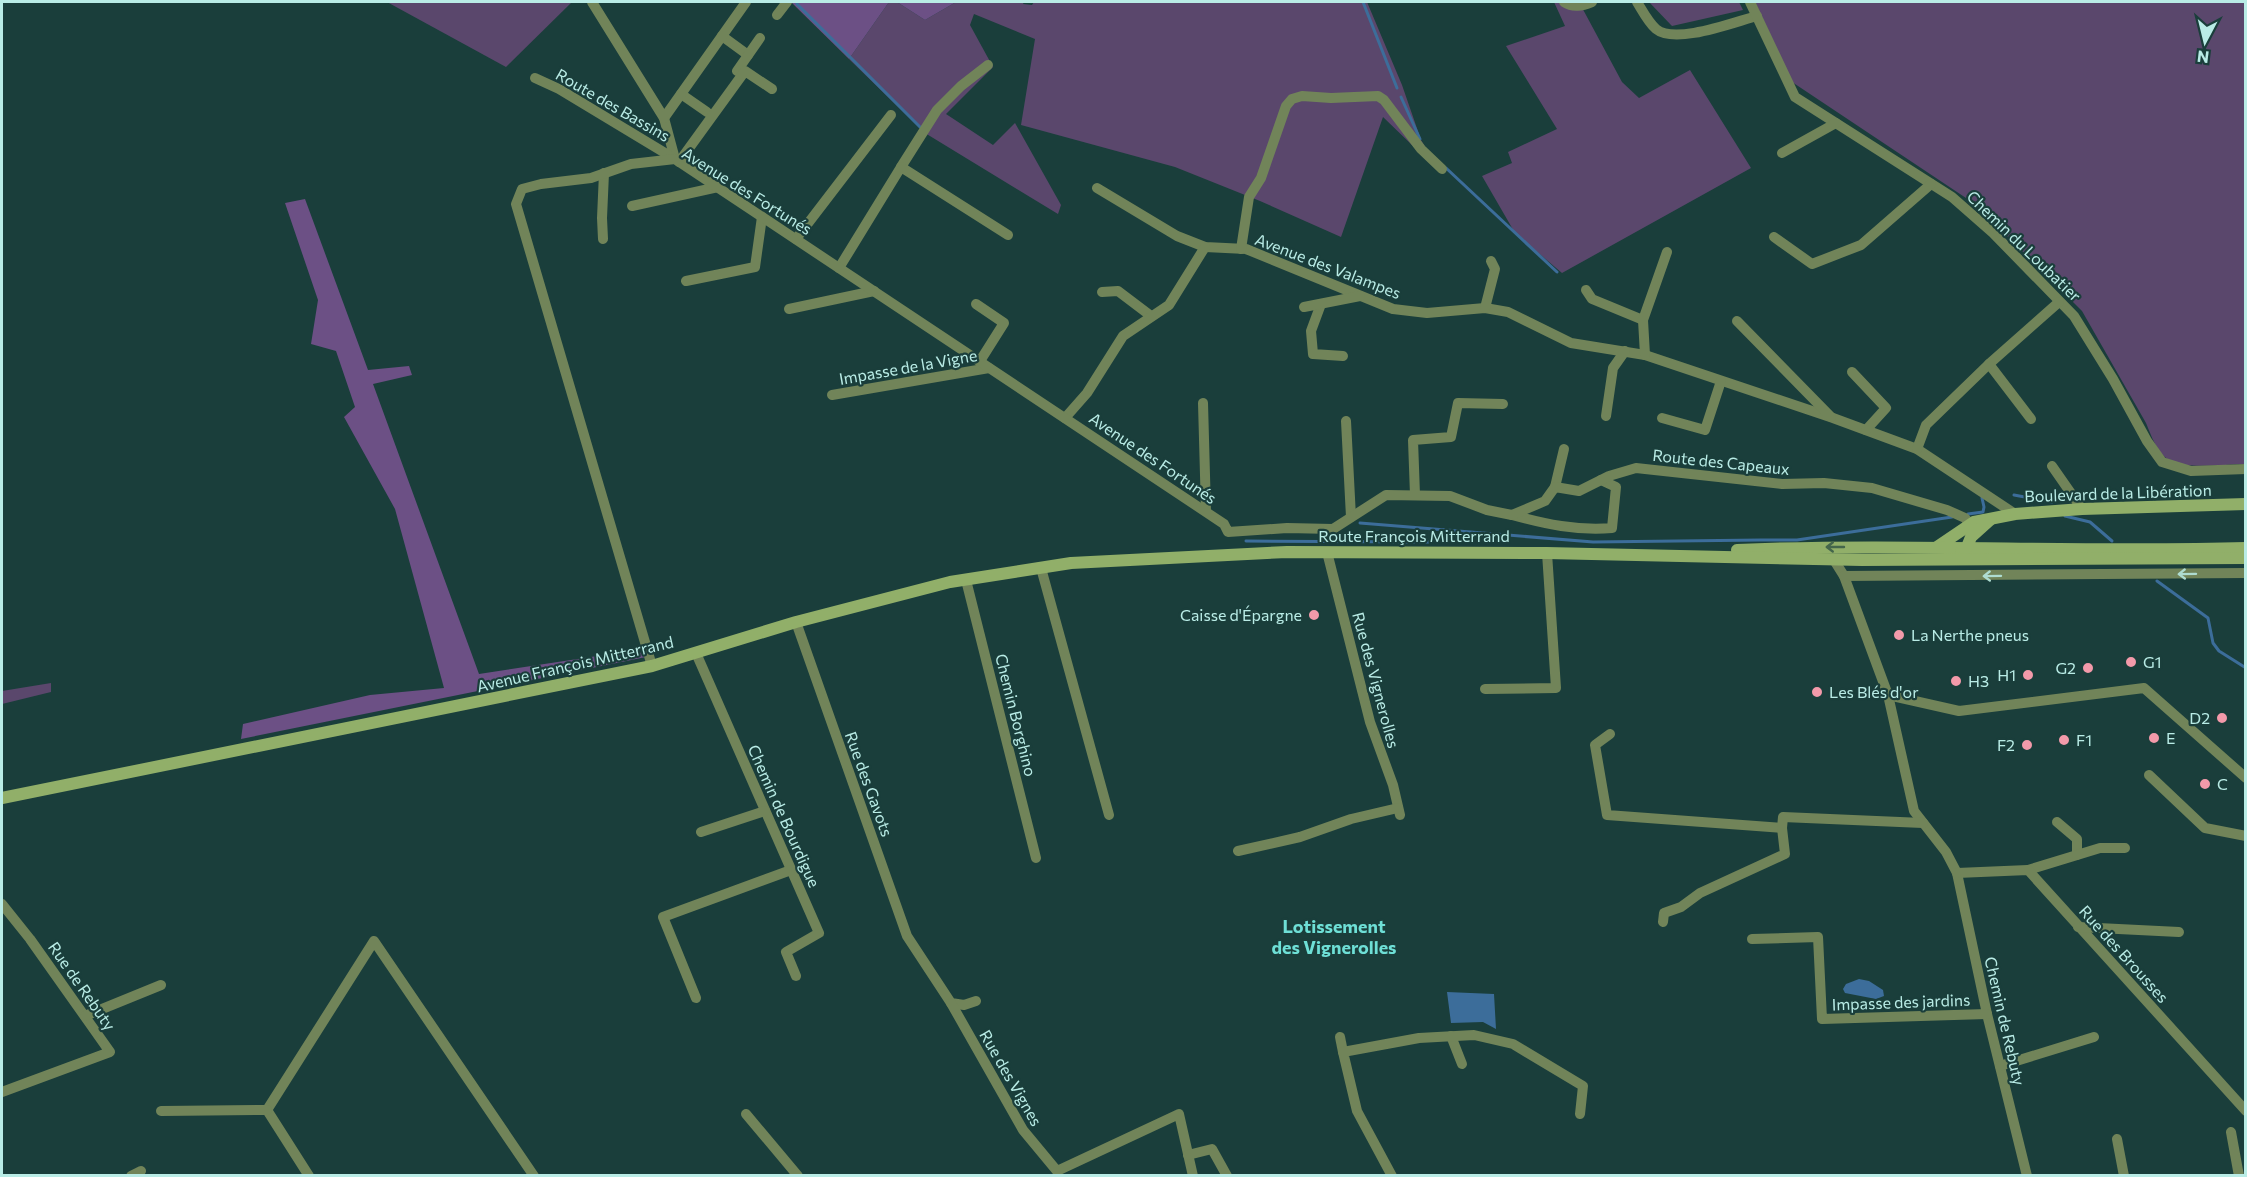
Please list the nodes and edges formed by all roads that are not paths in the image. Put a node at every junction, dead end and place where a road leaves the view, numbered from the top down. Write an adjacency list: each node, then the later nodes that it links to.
1 (592, 2): 21 (street)
2 (746, 2): 10 (street)
3 (787, 2): 8 (street)
4 (1564, 2): 5 (street)
5 (1592, 2)
6 (1637, 2): 9 (street)
7 (1750, 2): 9 (street, Chemin du Loubatier)
8 (777, 15)
9 (1757, 16): 22 (street, Chemin du Loubatier)
10 (722, 36): 12 (street); 17 (street)
11 (760, 38): 12 (street)
12 (748, 55): 14 (street)
13 (988, 65): 26 (street)
14 (737, 71)
15 (535, 78): 25 (street, Route des Bassins)
16 (772, 89): 25 (street)
17 (681, 94): 19 (street); 21 (street)
18 (718, 96): 19 (street)
19 (707, 112): 23 (street)
20 (891, 115): 37 (street)
21 (664, 118): 25 (street)
22 (1836, 123): 24 (street); 29 (street, Chemin du Loubatier)
23 (696, 127)
24 (1782, 153)
25 (677, 160): 28 (street, Avenue des Fortunés); 30 (street, Avenue des Fortunés)
26 (901, 166): 34 (street); 42 (street)
27 (1442, 169): 39 (street)
28 (604, 173): 36 (street); 104 (street, Avenue des Fortunés)
29 (1931, 184): 35 (street); 48 (street, Chemin du Loubatier)
30 (718, 187): 32 (street); 33 (street, Avenue des Fortunés)
31 (1097, 188): 38 (street, Avenue des Valampes)
32 (632, 206)
33 (762, 217): 37 (street, Avenue des Fortunés); 43 (street)
34 (1008, 235)
35 (1774, 237)
36 (603, 239)
37 (796, 239): 42 (street, Avenue des Fortunés)
38 (1205, 248): 39 (street, Avenue des Valampes); 54 (street)
39 (1241, 249): 47 (street, Avenue des Valampes)
40 (1667, 252): 55 (street)
41 (1491, 261): 52 (street)
42 (839, 268): 45 (street, Avenue des Fortunés)
43 (686, 280)
44 (1586, 290): 55 (street)
45 (874, 291): 53 (street); 60 (street, Avenue des Fortunés)
46 (1102, 292): 54 (street)
47 (1360, 296): 50 (street); 52 (street, Avenue des Valampes)
48 (2059, 302): 61 (street); 77 (street, Chemin du Loubatier)
49 (976, 304): 60 (street)
50 (1321, 304): 51 (street); 59 (street)
51 (1304, 307)
52 (1485, 308): 57 (street, Avenue des Valampes)
53 (789, 309)
54 (1151, 316): 68 (street)
55 (1643, 320): 58 (street)
56 (1737, 321): 70 (street, Avenue des Valampes)
57 (1625, 351): 58 (street, Avenue des Valampes); 67 (street)
58 (1645, 355): 63 (street, Avenue des Valampes)
59 (1343, 356)
60 (985, 364): 64 (street, Impasse de la Vigne); 68 (street, Avenue des Fortunés)
61 (1989, 364): 71 (street); 75 (street)
62 (1852, 372): 73 (street)
63 (1721, 381): 69 (street); 70 (street, Avenue des Valampes)
64 (832, 395)
65 (1203, 403): 83 (street)
66 (1503, 404): 80 (street)
67 (1606, 416)
68 (1065, 418): 83 (street, Avenue des Fortunés)
69 (1662, 418)
70 (1833, 418): 73 (street, Avenue des Valampes)
71 (2031, 419)
72 (1346, 421): 86 (street)
73 (1866, 430): 75 (street, Avenue des Valampes)
74 (1564, 449): 79 (street)
75 (1917, 449): 84 (street, Avenue des Valampes)
76 (2052, 466): 82 (street)
77 (2246, 469)
78 (1601, 480): 79 (street, Route des Capeaux); 85 (street); 87 (street, Route des Capeaux)
79 (1555, 487): 85 (street)
80 (1415, 495): 85 (street); 86 (street)
81 (2246, 504): 82 (main road, Boulevard de la Libération)
82 (2082, 509): 84 (main road, Boulevard de la Libération)
83 (1206, 511): 86 (street, Avenue des Fortunés)
84 (2015, 514): 87 (main road, Boulevard de la Libération)
85 (1512, 515)
86 (1351, 517)
87 (1976, 526): 88 (main road, Boulevard de la Libération); 89 (main road)
88 (1936, 547): 89 (main road); 93 (main road, one-way to 93)
89 (1967, 547): 90 (main road); 97 (main road)
90 (2246, 548)
91 (1327, 552): 92 (main road, Route François Mitterrand); 94 (main road, Route François Mitterrand); 119 (street, Rue des Vignerolles)
92 (1547, 553): 93 (main road, Route François Mitterrand); 105 (street)
93 (1640, 554): 96 (main road)
94 (1188, 555): 98 (main road, Avenue François Mitterrand)
95 (2246, 558): 97 (main road)
96 (1834, 560): 97 (main road); 100 (street, Chemin de Rebuty)
97 (1858, 560): 100 (street)
98 (1041, 568): 101 (main road, Avenue François Mitterrand); 112 (street)
99 (2246, 573): 100 (street, one-way to 100)
100 (1844, 576): 106 (street, Chemin de Rebuty)
101 (966, 579): 102 (main road, Avenue François Mitterrand); 121 (street, Chemin Borghino)
102 (796, 622): 103 (main road, Avenue François Mitterrand); 130 (street, Rue des Gavots)
103 (696, 653): 104 (main road, Avenue François Mitterrand); 111 (street, Chemin de Bourdigue)
104 (652, 666): 110 (main road, Avenue François Mitterrand)
105 (1485, 689)
106 (1888, 695): 109 (street); 114 (street, Chemin de Rebuty)
107 (1610, 734): 115 (street)
108 (2149, 775): 117 (street)
109 (2246, 778)
110 (2, 798)
111 (765, 811): 116 (street); 122 (street, Chemin de Bourdigue)
112 (1109, 815)
113 (2057, 822): 120 (street)
114 (1923, 823): 115 (street); 124 (street, Chemin de Rebuty)
115 (1782, 828): 126 (street)
116 (701, 832)
117 (2246, 836)
118 (2125, 848): 120 (street)
119 (1238, 851)
120 (2077, 855): 123 (street)
121 (1036, 858)
122 (791, 870): 131 (street, Chemin de Bourdigue); 133 (street)
123 (2028, 870): 124 (street); 127 (street, Rue des Brousses)
124 (1957, 873): 136 (street, Chemin de Rebuty)
125 (2, 904): 137 (street, Rue de Rebuty)
126 (1663, 922)
127 (2078, 927): 128 (street); 146 (street, Rue des Brousses)
128 (2179, 932)
129 (1752, 939): 136 (street, Impasse des jardins)
130 (919, 954): 135 (street, Rue des Vignes)
131 (796, 976)
132 (161, 985): 137 (street)
133 (696, 998)
134 (976, 1001): 135 (street)
135 (951, 1003): 153 (street, Rue des Vignes)
136 (1987, 1014): 143 (street, Chemin de Rebuty)
137 (85, 1016): 144 (street, Rue de Rebuty)
138 (1451, 1036): 141 (street); 142 (street); 149 (street)
139 (1340, 1037): 141 (street)
140 (2094, 1037): 143 (street)
141 (1343, 1052): 159 (street)
142 (1462, 1064)
143 (2000, 1066): 160 (street, Chemin de Rebuty)
144 (2, 1092)
145 (267, 1110): 147 (street); 154 (street); 155 (street)
146 (2246, 1111)
147 (161, 1112)
148 (746, 1114): 156 (street)
149 (1580, 1114)
150 (2231, 1132): 162 (street)
151 (2117, 1139): 161 (street)
152 (1188, 1155): 153 (street, Rue des Vignes); 157 (street); 158 (street)
153 (1052, 1173)
154 (309, 1176)
155 (534, 1176)
156 (798, 1176)
157 (1193, 1176)
158 (1227, 1176)
159 (1392, 1176)
160 (2027, 1176)
161 (2124, 1176)
162 (2239, 1176)

